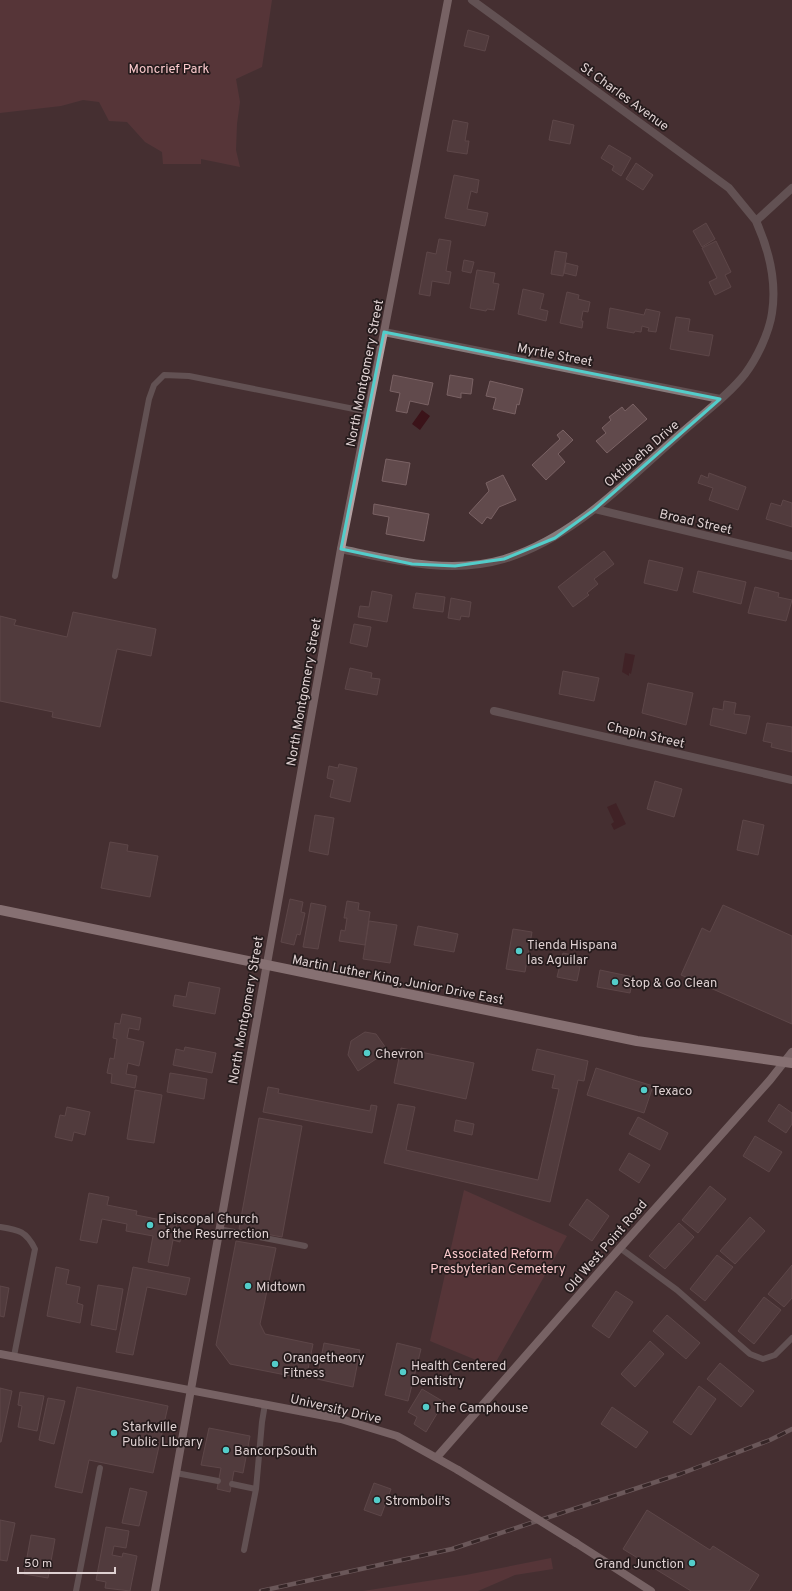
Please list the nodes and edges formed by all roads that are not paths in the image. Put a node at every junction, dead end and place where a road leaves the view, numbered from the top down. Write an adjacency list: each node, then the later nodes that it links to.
1 (448, 0): 5 (street, North Montgomery Street)
2 (472, 0): 4 (street, St Charles Avenue)
3 (792, 188): 4 (street)
4 (756, 221): 6 (street, Oktibbeha Drive)
5 (384, 332): 6 (street, Myrtle Street); 7 (street, North Montgomery Street)
6 (720, 399): 8 (street, Oktibbeha Drive)
7 (368, 412): 9 (street, North Montgomery Street); 11 (lane)
8 (595, 509): 9 (street, Oktibbeha Drive); 10 (street, Broad Street)
9 (340, 549): 15 (street, North Montgomery Street)
10 (792, 556)
11 (115, 576)
12 (494, 711): 13 (street, Chapin Street)
13 (792, 780)
14 (0, 910): 15 (main road, Martin Luther King, Junior Drive East)
15 (266, 965): 17 (main road, Martin Luther King, Junior Drive East); 19 (street, North Montgomery Street)
16 (792, 1052): 17 (street, Old West Point Road)
17 (788, 1062): 21 (street, Old West Point Road)
18 (0, 1226): 24 (lane)
19 (219, 1229): 20 (lane); 25 (street, North Montgomery Street)
20 (305, 1246)
21 (620, 1248): 22 (lane); 27 (street, Old West Point Road)
22 (792, 1338)
23 (0, 1354): 24 (street, University Drive)
24 (14, 1356): 25 (street, University Drive)
25 (192, 1389): 26 (street, University Drive); 29 (street, North Montgomery Street)
26 (265, 1404): 27 (street, University Drive); 32 (lane)
27 (437, 1457): 36 (street, University Drive, bridge)
28 (100, 1468): 34 (lane)
29 (176, 1473): 30 (lane); 35 (street, North Montgomery Street)
30 (218, 1481)
31 (232, 1484): 32 (lane)
32 (256, 1488): 33 (lane)
33 (244, 1550)
34 (76, 1591)
35 (155, 1591)
36 (651, 1591)

